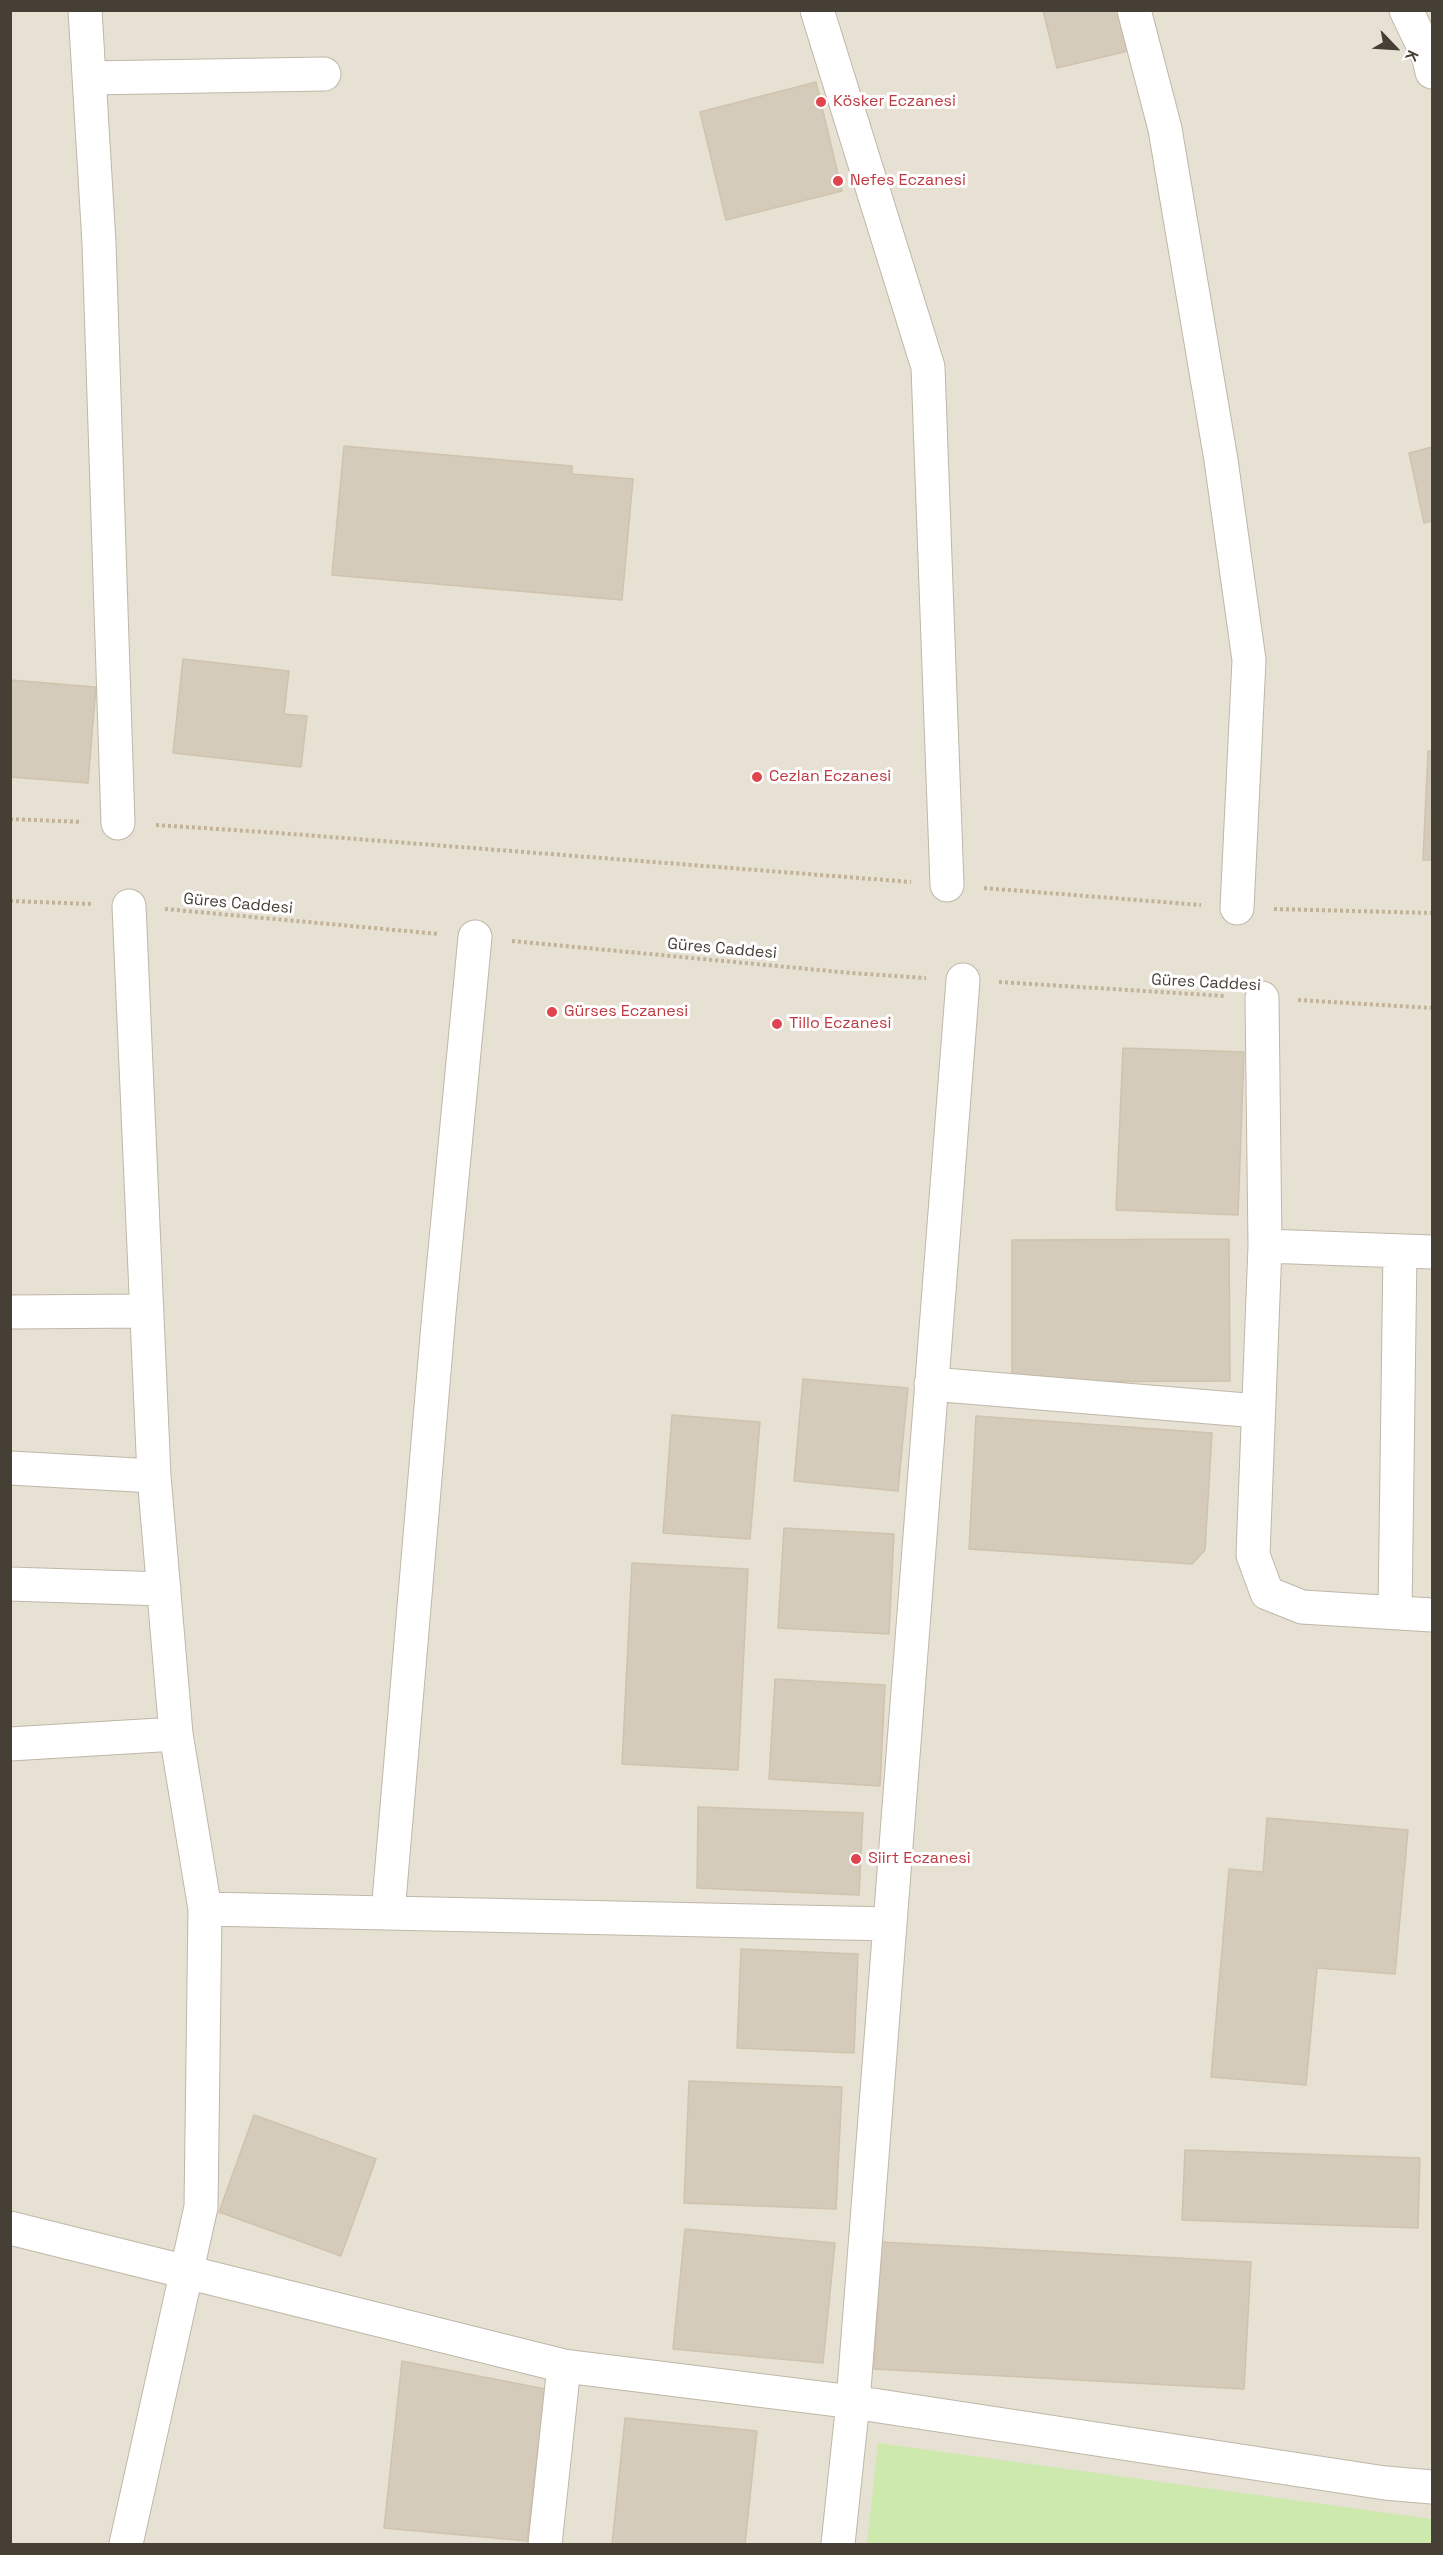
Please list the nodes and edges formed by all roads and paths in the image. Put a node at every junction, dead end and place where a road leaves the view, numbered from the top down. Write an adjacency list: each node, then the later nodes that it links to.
1 (85, 10): 7 (street)
2 (817, 10): 10 (street)
3 (1134, 10): 13 (street)
4 (1406, 10): 5 (street)
5 (1432, 72)
6 (324, 74): 7 (street)
7 (90, 78): 9 (street)
8 (10, 819): 9 (path)
9 (118, 823): 10 (path)
10 (947, 885): 13 (path)
11 (10, 901): 12 (path, Güres Caddesi)
12 (129, 906): 15 (path, Güres Caddesi); 22 (street)
13 (1238, 908): 14 (path)
14 (1432, 913)
15 (475, 937): 16 (path, Güres Caddesi); 35 (street)
16 (963, 980): 17 (path, Güres Caddesi); 24 (street)
17 (1262, 998): 18 (path, Güres Caddesi); 19 (street)
18 (1432, 1008)
19 (1265, 1246): 20 (street); 25 (street)
20 (1400, 1251): 21 (street); 30 (street)
21 (1432, 1252)
22 (146, 1311): 23 (street); 27 (street)
23 (10, 1312)
24 (932, 1384): 25 (street); 36 (street)
25 (1258, 1411): 30 (street)
26 (10, 1468): 27 (street)
27 (154, 1476): 29 (street)
28 (10, 1584): 29 (street)
29 (164, 1589): 32 (street)
30 (1395, 1612): 31 (street)
31 (1432, 1615)
32 (176, 1734): 33 (street); 34 (street)
33 (10, 1744)
34 (205, 1909): 35 (street); 38 (street)
35 (388, 1913): 36 (street)
36 (890, 1924): 40 (street)
37 (10, 2228): 38 (street)
38 (187, 2272): 39 (street); 42 (street)
39 (564, 2366): 40 (street); 43 (street)
40 (853, 2402): 41 (street); 44 (street)
41 (1432, 2487)
42 (126, 2544)
43 (545, 2544)
44 (838, 2544)

